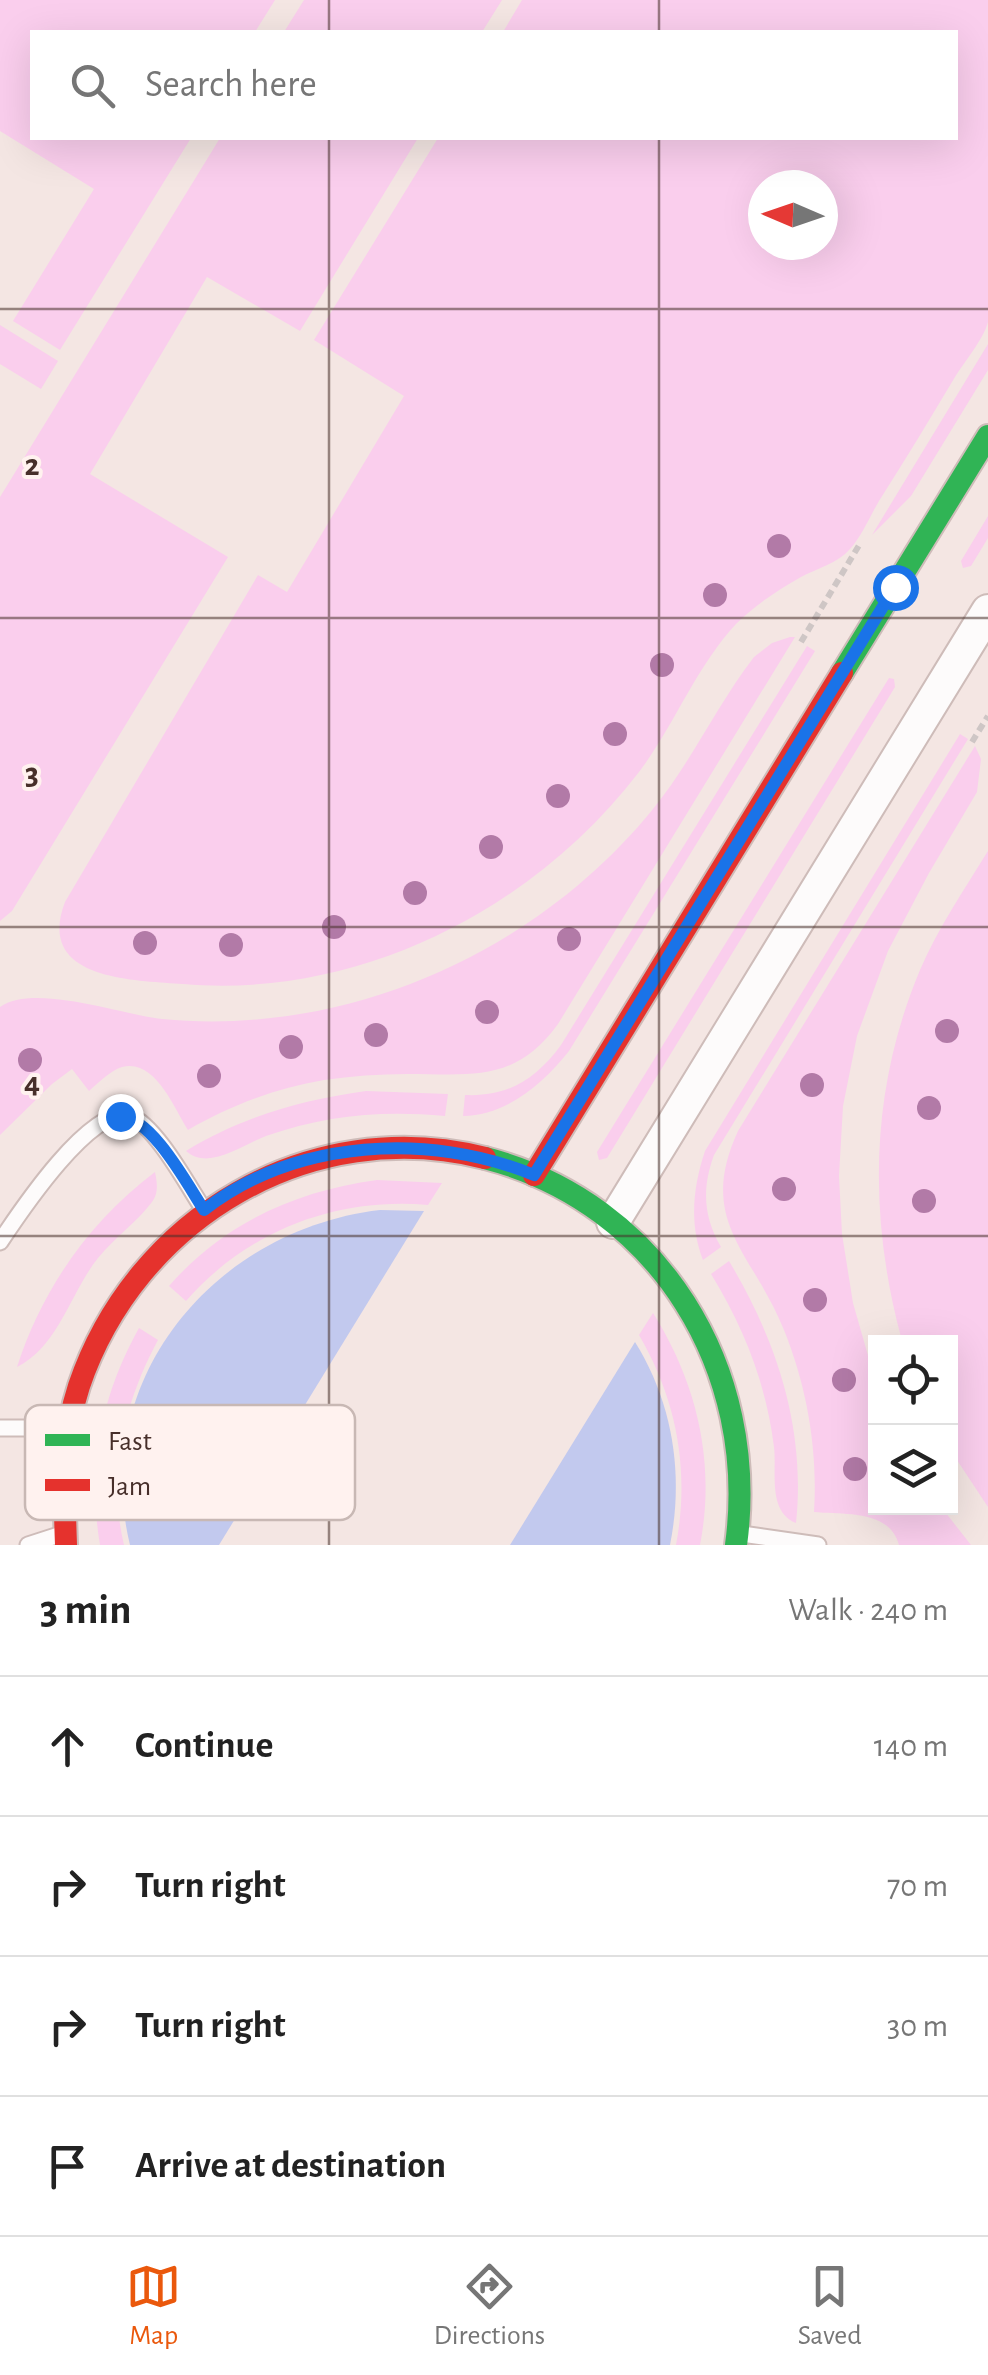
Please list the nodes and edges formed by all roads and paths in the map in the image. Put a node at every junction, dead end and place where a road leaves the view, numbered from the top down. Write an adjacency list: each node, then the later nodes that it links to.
1 (988, 436): 7 (street)
2 (861, 542): 4 (path)
3 (988, 611): 9 (street)
4 (800, 642)
5 (988, 716): 6 (path)
6 (972, 742)
7 (534, 1175): 8 (street); 9 (street)
8 (204, 1210): 10 (lane); 11 (street)
9 (614, 1222): 13 (street)
10 (0, 1242)
11 (73, 1405)
12 (66, 1539): 14 (lane)
13 (737, 1539): 15 (lane)
14 (28, 1545)
15 (818, 1545)

